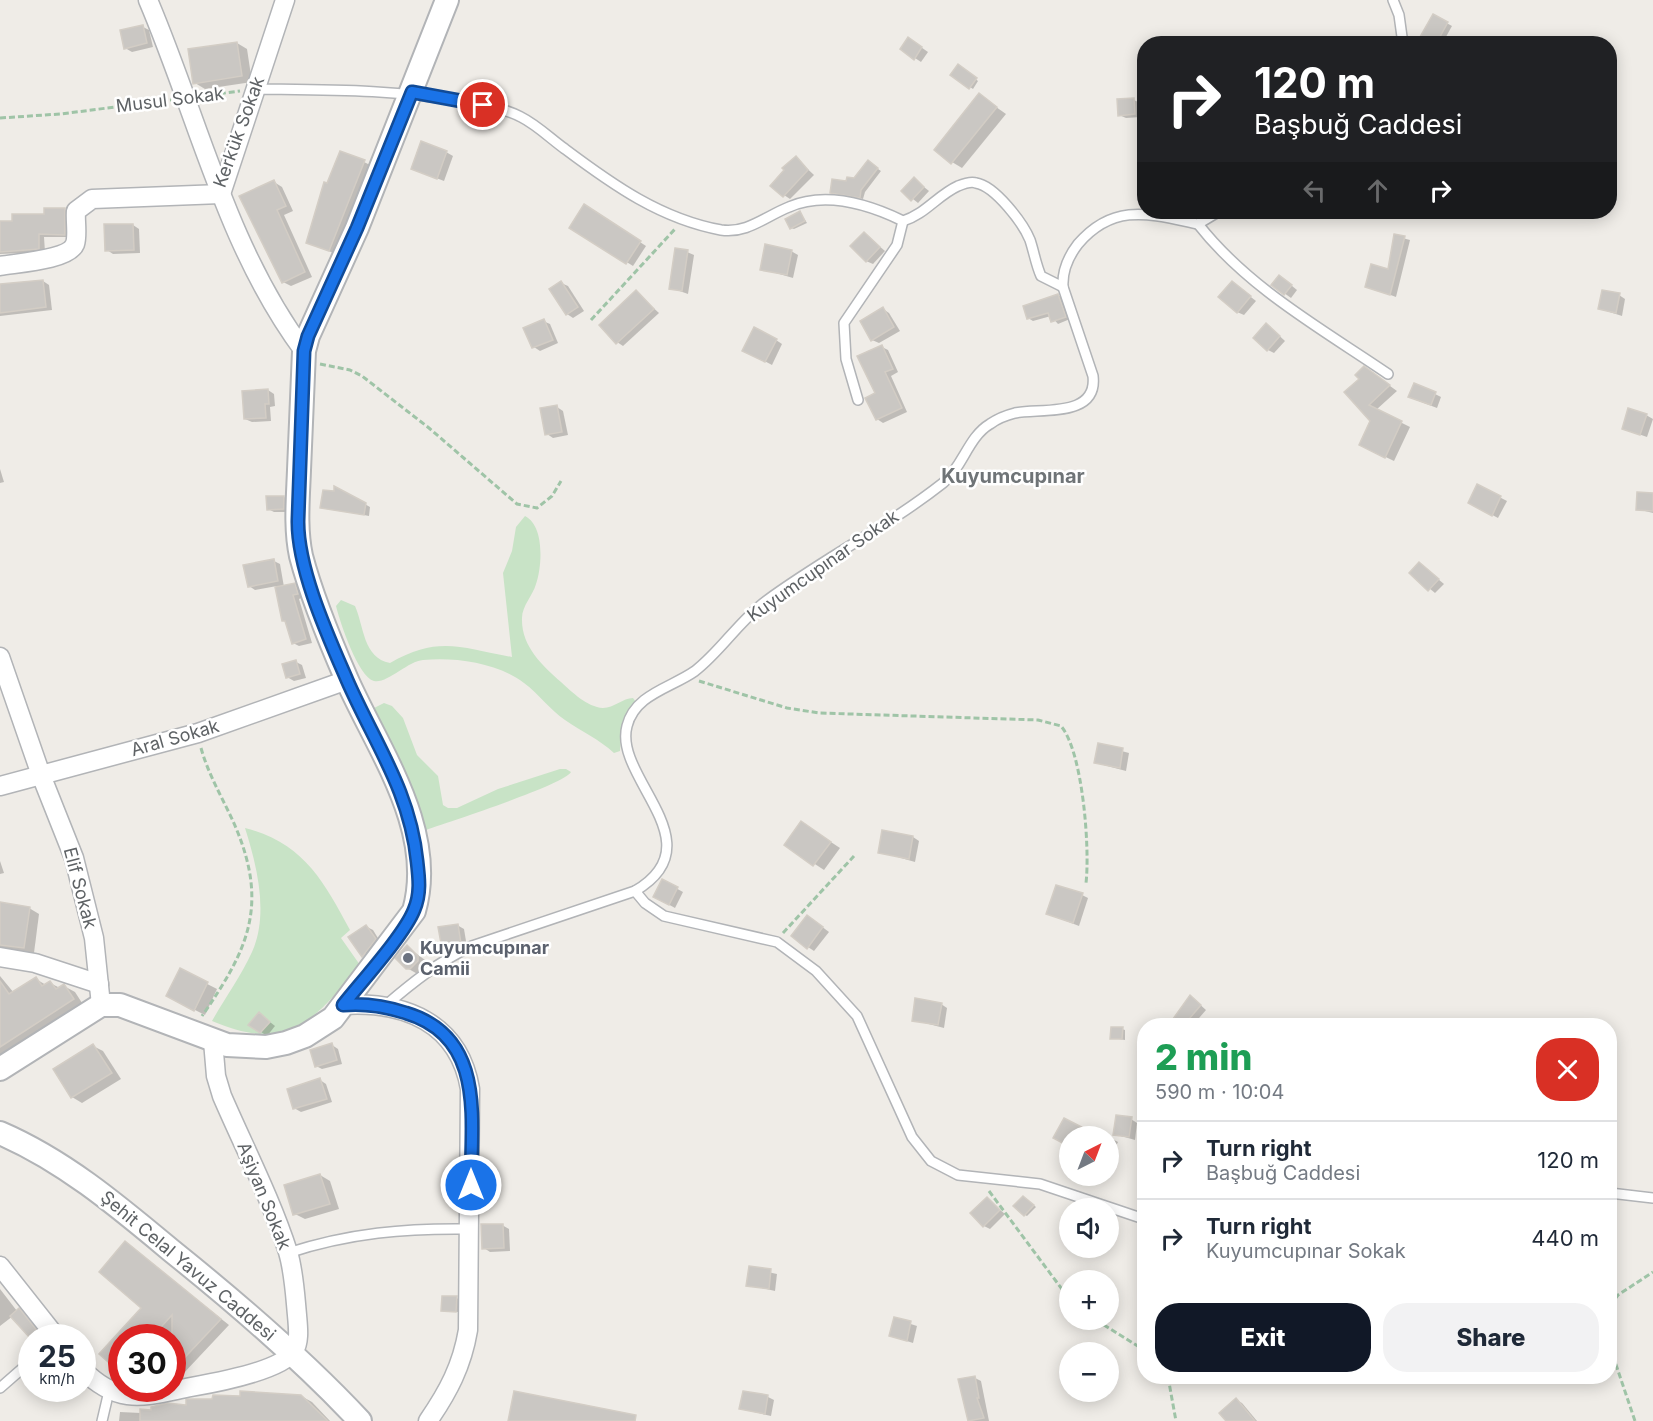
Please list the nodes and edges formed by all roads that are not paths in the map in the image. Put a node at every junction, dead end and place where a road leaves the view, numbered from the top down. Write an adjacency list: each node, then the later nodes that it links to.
1 (148, 0): 8 (street)
2 (285, 0): 6 (street, Kerkük Sokak)
3 (447, 0): 7 (street)
4 (1393, 0): 5 (lane)
5 (1402, 36)
6 (255, 89): 7 (lane); 8 (street, Kerkük Sokak)
7 (412, 92): 12 (lane); 16 (street)
8 (221, 194): 14 (street, Kerkük Sokak); 16 (street)
9 (1137, 214): 15 (lane)
10 (1168, 219): 13 (lane)
11 (1206, 219): 13 (lane)
12 (903, 221): 15 (lane); 18 (lane)
13 (1198, 224): 17 (lane)
14 (0, 266)
15 (1063, 287): 23 (lane, Kuyumcupınar Sokak)
16 (304, 356): 20 (street)
17 (1388, 374)
18 (858, 400)
19 (0, 657): 21 (street, Elif Sokak)
20 (347, 680): 21 (street, Aral Sokak); 26 (street)
21 (41, 775): 22 (street, Aral Sokak); 25 (street, Elif Sokak)
22 (0, 786)
23 (635, 891): 27 (lane, Kuyumcupınar Sokak); 33 (lane)
24 (0, 957): 25 (street)
25 (100, 994): 28 (street); 29 (street)
26 (343, 1005): 27 (street); 28 (street)
27 (385, 1006): 34 (street)
28 (213, 1041): 35 (street, Aşiyan Sokak)
29 (0, 1069)
30 (0, 1133): 38 (street, Şehit Celal Yavuz Caddesi)
31 (1617, 1194): 32 (lane)
32 (1653, 1198)
33 (1137, 1217)
34 (469, 1229): 35 (lane); 47 (street)
35 (288, 1253): 38 (street, Aşiyan Sokak)
36 (0, 1266): 37 (street)
37 (45, 1324)
38 (293, 1353): 41 (street); 46 (street, Şehit Celal Yavuz Caddesi)
39 (18, 1372): 42 (lane)
40 (96, 1380): 43 (street)
41 (186, 1387)
42 (0, 1388)
43 (108, 1390)
44 (108, 1395): 45 (lane)
45 (102, 1421)
46 (360, 1421)
47 (428, 1421)

